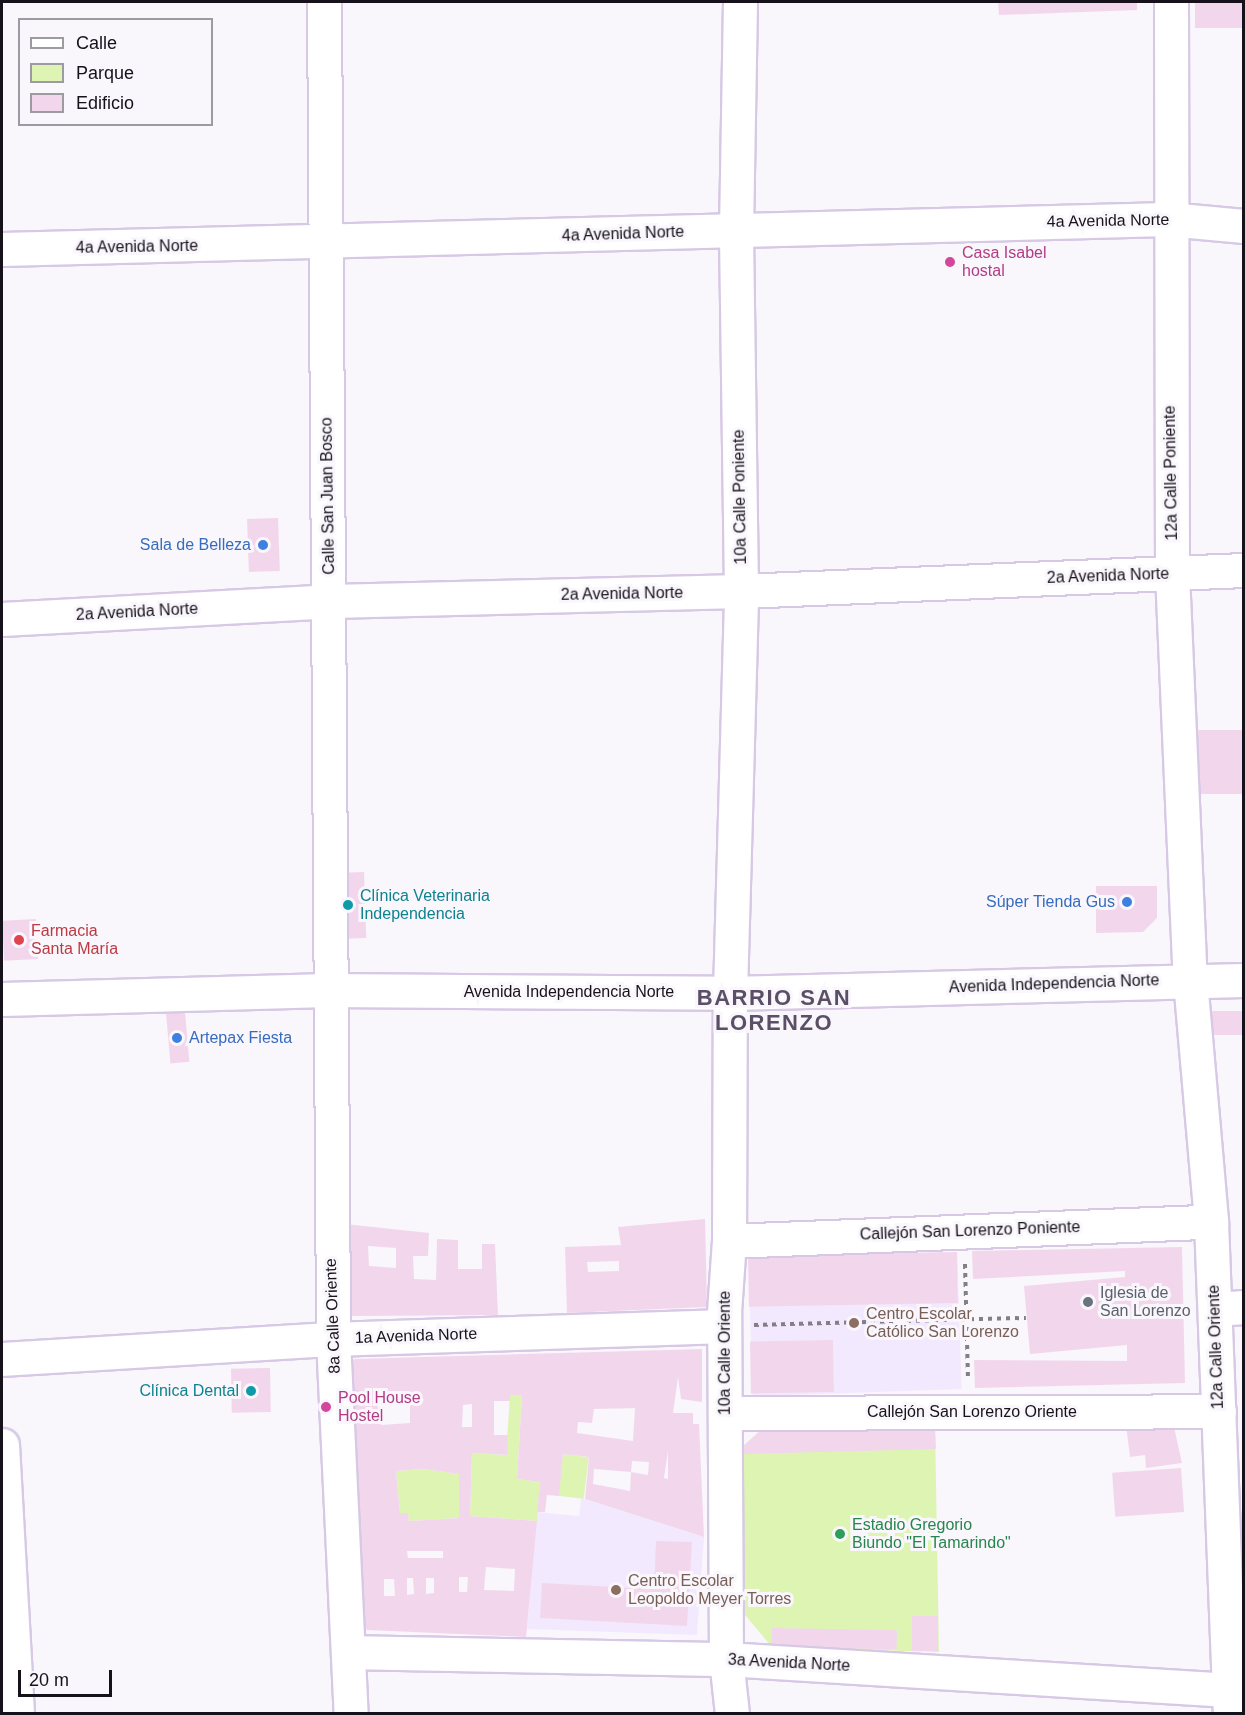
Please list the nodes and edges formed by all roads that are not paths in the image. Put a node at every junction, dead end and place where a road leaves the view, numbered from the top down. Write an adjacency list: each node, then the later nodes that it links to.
1 (324, 2): 7 (street, Calle San Juan Bosco)
2 (740, 2): 6 (street, 10a Calle Poniente)
3 (1171, 2): 4 (street, 12a Calle Poniente)
4 (1168, 219): 5 (street, 4a Avenida Norte); 6 (street, 4a Avenida Norte); 10 (street, 12a Calle Poniente)
5 (1244, 226)
6 (736, 231): 7 (street, 4a Avenida Norte); 11 (street, 10a Calle Poniente)
7 (324, 244): 8 (street, 4a Avenida Norte); 12 (street, Calle San Juan Bosco)
8 (2, 249)
9 (1244, 570): 10 (street, 2a Avenida Norte)
10 (1172, 573): 11 (street, 2a Avenida Norte); 14 (street, 12a Calle Poniente)
11 (741, 591): 12 (street, 2a Avenida Norte); 17 (street, 10a Calle Poniente)
12 (330, 601): 13 (street, 2a Avenida Norte); 16 (street, Calle San Juan Bosco)
13 (2, 619)
14 (1190, 980): 15 (street, Avenida Independencia Norte); 17 (street, Avenida Independencia Norte); 19 (street, 12a Calle Oriente)
15 (1244, 980)
16 (328, 990): 17 (street, Avenida Independencia Norte); 18 (street, Avenida Independencia Norte); 23 (street, 8a Calle Oriente)
17 (730, 993): 20 (street, 10a Calle Oriente)
18 (2, 999)
19 (1211, 1222): 20 (street, Callejón San Lorenzo Poniente); 21 (street, 12a Calle Oriente)
20 (729, 1241): 22 (street, 10a Calle Oriente)
21 (1229, 1308): 25 (street, 12a Calle Oriente)
22 (733, 1326): 23 (street, 1a Avenida Norte); 26 (street, 10a Calle Oriente)
23 (333, 1340): 24 (street, 1a Avenida Norte); 28 (street, 8a Calle Oriente)
24 (2, 1359)
25 (1219, 1411): 26 (street, Callejón San Lorenzo Oriente); 30 (street, 12a Calle Oriente)
26 (725, 1413): 29 (street, 10a Calle Oriente)
27 (2, 1445): 31 (street)
28 (348, 1652): 29 (street, 3a Avenida Norte); 32 (street, 8a Calle Oriente)
29 (726, 1659): 30 (street, 3a Avenida Norte); 33 (street, 10a Calle Oriente)
30 (1230, 1702)
31 (17, 1713)
32 (351, 1713)
33 (732, 1713)

